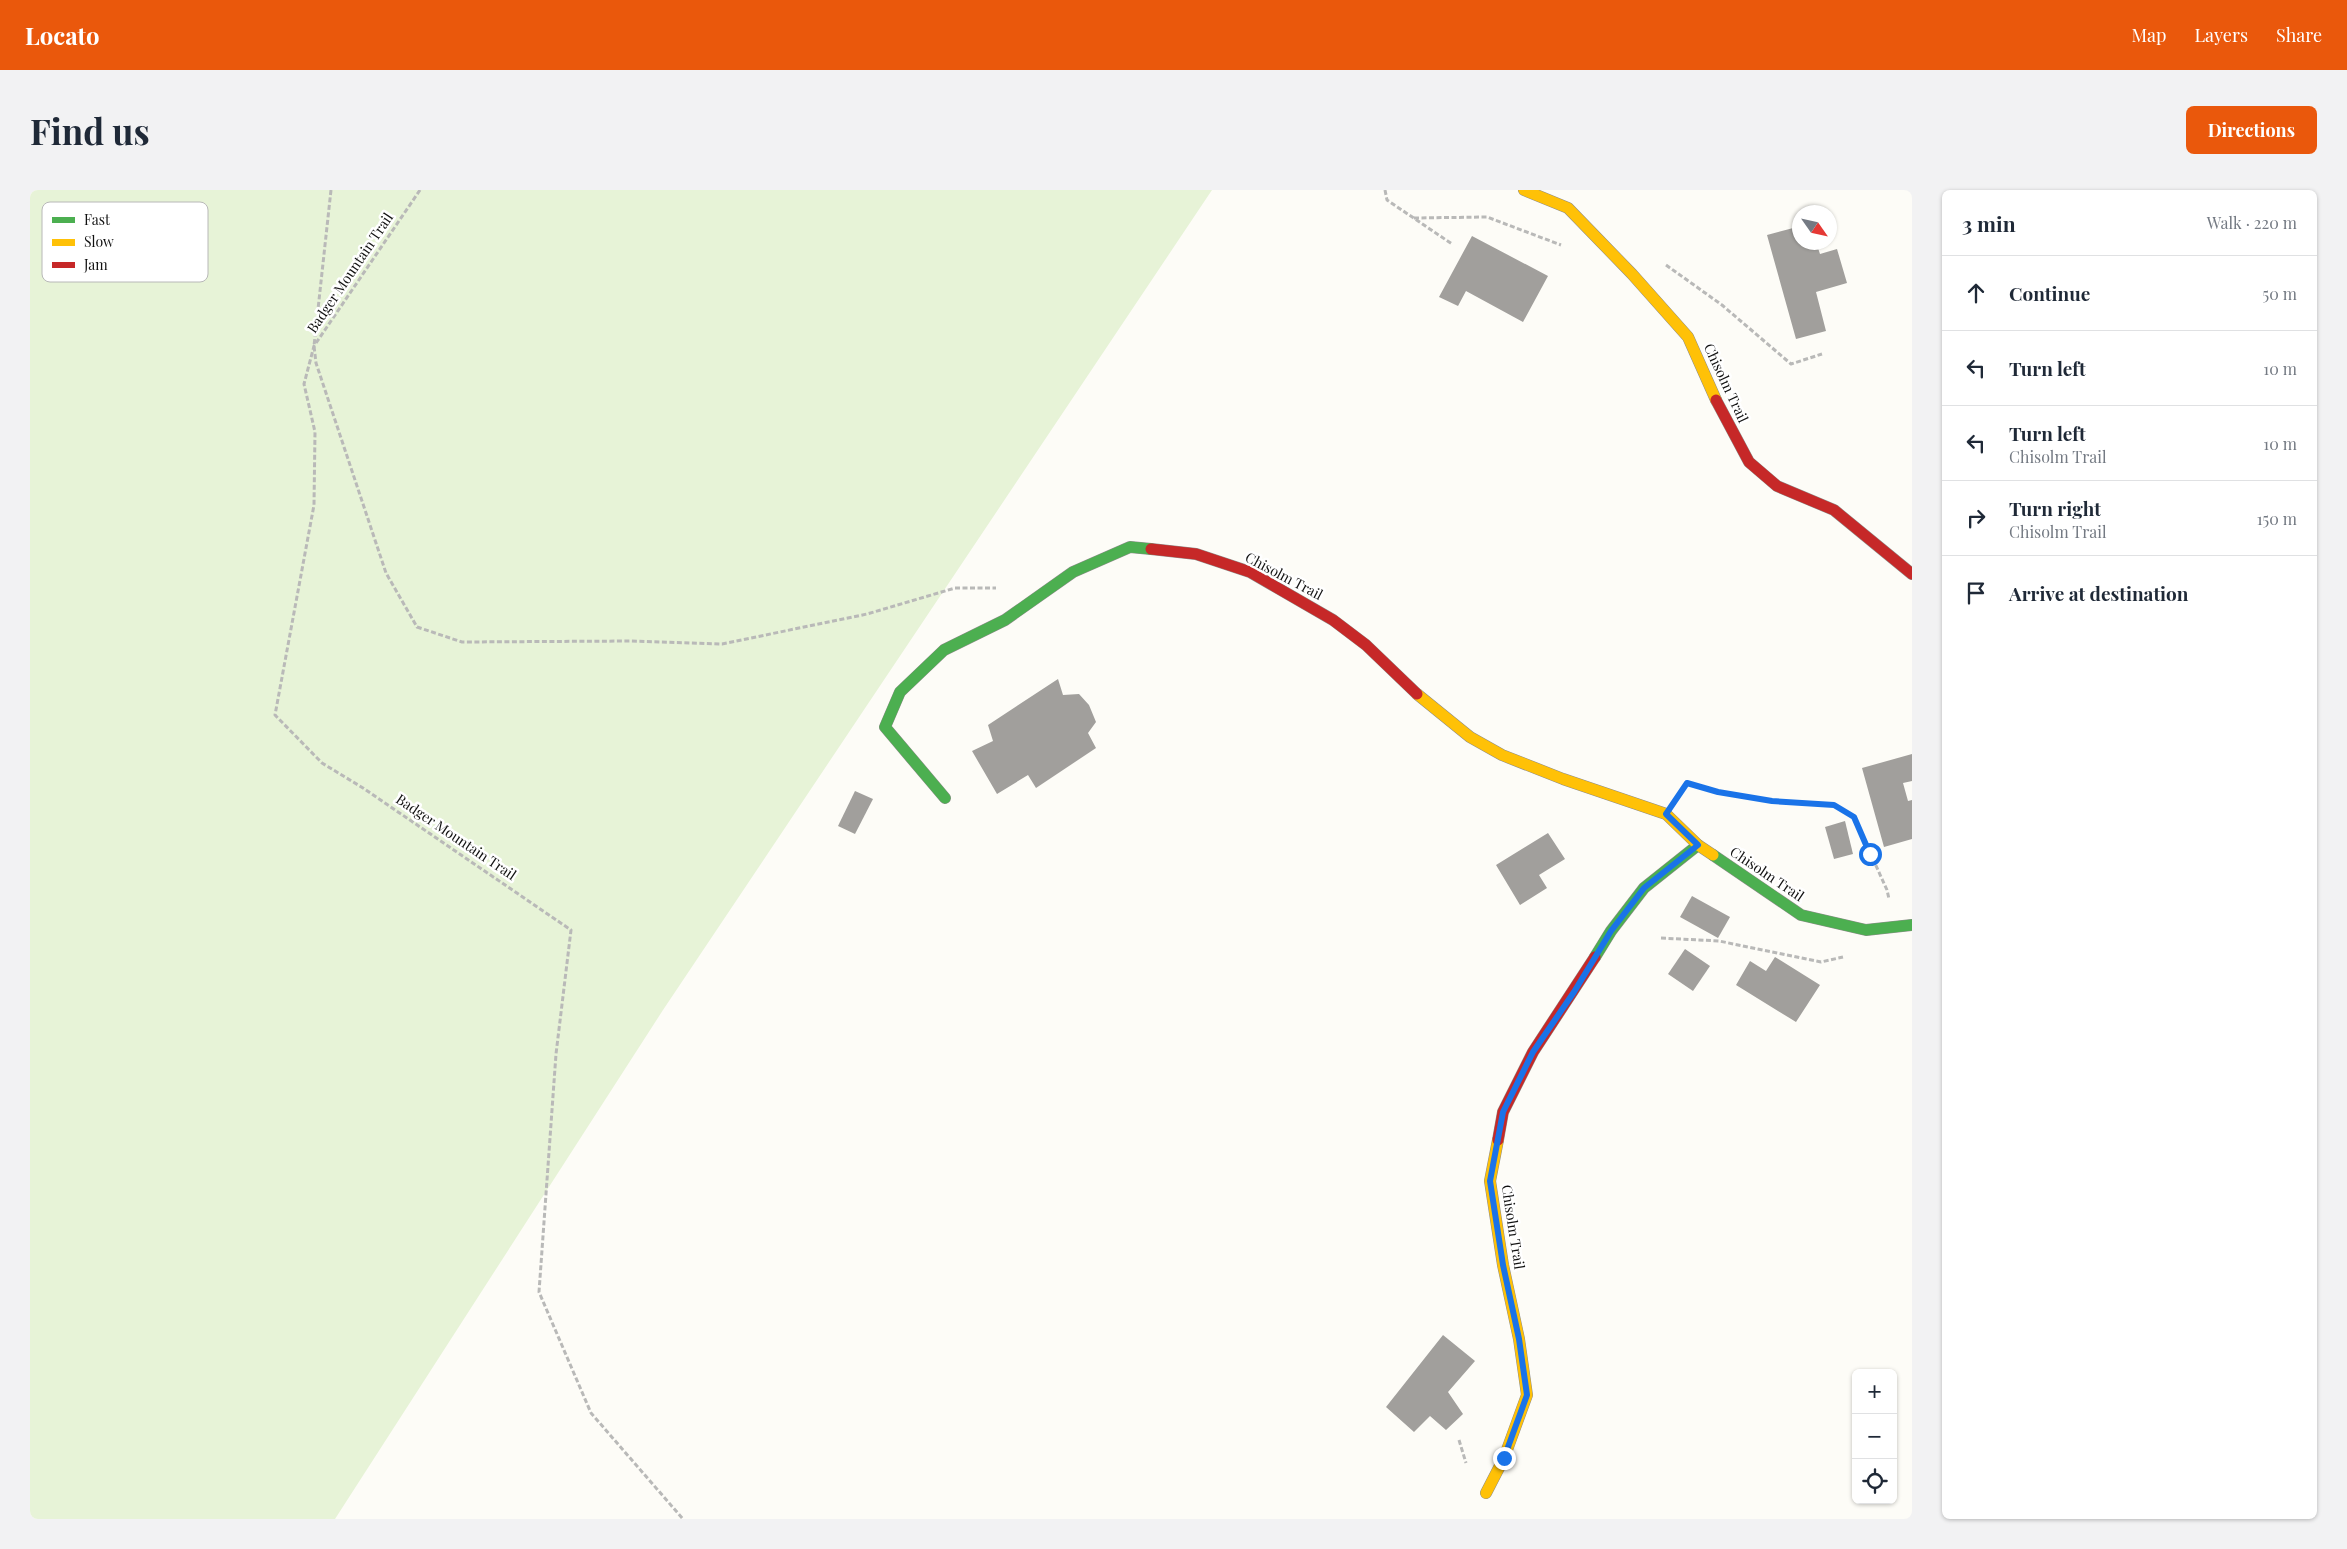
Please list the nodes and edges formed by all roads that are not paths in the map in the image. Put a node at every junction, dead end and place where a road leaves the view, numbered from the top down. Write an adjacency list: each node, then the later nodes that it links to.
1 (1524, 190): 2 (street, Chisolm Trail)
2 (1912, 574)
3 (945, 798): 4 (street, Chisolm Trail)
4 (1698, 845): 5 (street, Chisolm Trail); 6 (street, Chisolm Trail)
5 (1912, 925)
6 (1486, 1493)

